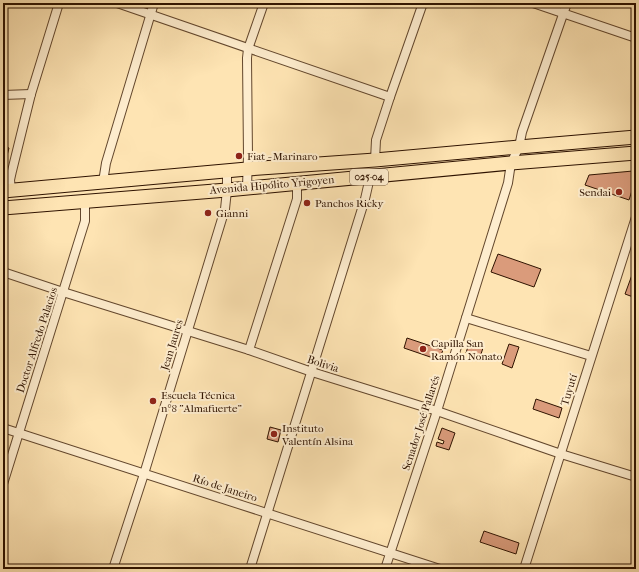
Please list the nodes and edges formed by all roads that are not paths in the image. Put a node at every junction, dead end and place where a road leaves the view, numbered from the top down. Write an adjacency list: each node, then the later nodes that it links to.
1 (59, 3): 12 (street)
2 (117, 3): 8 (street)
3 (154, 3): 8 (street)
4 (264, 3): 11 (street)
5 (423, 3): 14 (street)
6 (533, 3): 9 (street)
7 (567, 3): 9 (street, Senador José Pallarés)
8 (150, 14): 11 (street); 23 (street)
9 (564, 14): 10 (street); 16 (street, Senador José Pallarés)
10 (636, 38)
11 (248, 49): 14 (street); 20 (street)
12 (31, 94): 13 (street); 27 (street)
13 (3, 95)
14 (390, 97): 18 (street)
15 (636, 137): 16 (main road, Avenida Hipólito Yrigoyen / 025-04)
16 (519, 146): 18 (main road, Avenida Hipólito Yrigoyen / 025-04); 19 (street, Senador José Pallarés)
17 (636, 153): 19 (main road, Avenida Hipólito Yrigoyen / 025-04)
18 (375, 160): 20 (main road, Avenida Hipólito Yrigoyen / 025-04)
19 (511, 163): 22 (main road, Avenida Hipólito Yrigoyen / 025-04); 33 (street, Senador José Pallarés)
20 (247, 169): 21 (main road, Avenida Hipólito Yrigoyen / 025-04); 25 (street)
21 (227, 171): 23 (main road, Avenida Hipólito Yrigoyen / 025-04); 26 (street, Jean Jaures)
22 (370, 177): 24 (main road, Avenida Hipólito Yrigoyen / 025-04); 37 (street)
23 (103, 182): 27 (main road, Avenida Hipólito Yrigoyen / 025-04)
24 (297, 183): 25 (main road, Avenida Hipólito Yrigoyen / 025-04); 35 (street)
25 (247, 187): 26 (main road, Avenida Hipólito Yrigoyen / 025-04)
26 (227, 190): 28 (main road, Avenida Hipólito Yrigoyen / 025-04); 34 (street, Jean Jaures)
27 (7, 191)
28 (85, 201): 29 (main road, Avenida Hipólito Yrigoyen / 025-04); 32 (street, Doctor Alfredo Palacios)
29 (3, 208)
30 (636, 217): 36 (street, Tuyutí)
31 (3, 272): 32 (street, Bolivia)
32 (63, 292): 34 (street, Bolivia); 40 (street, Doctor Alfredo Palacios)
33 (466, 318): 36 (street); 38 (street, Senador José Pallarés)
34 (187, 331): 35 (street, Bolivia); 42 (street, Jean Jaures)
35 (249, 350): 37 (street, Bolivia)
36 (591, 356): 41 (street, Tuyutí)
37 (312, 372): 38 (street, Bolivia); 45 (street)
38 (437, 412): 41 (street, Bolivia); 46 (street, Senador José Pallarés)
39 (3, 428): 40 (street, Río de Janeiro)
40 (19, 433): 42 (street, Río de Janeiro); 44 (street, Doctor Alfredo Palacios)
41 (561, 454): 43 (street, Bolivia); 51 (street, Tuyutí)
42 (144, 474): 45 (street, Río de Janeiro); 47 (street, Jean Jaures)
43 (636, 477)
44 (3, 484)
45 (268, 513): 46 (street, Río de Janeiro); 48 (street)
46 (390, 553): 49 (street, Senador José Pallarés); 50 (street, Río de Janeiro)
47 (113, 569)
48 (250, 569)
49 (385, 569)
50 (440, 569)
51 (524, 569)

